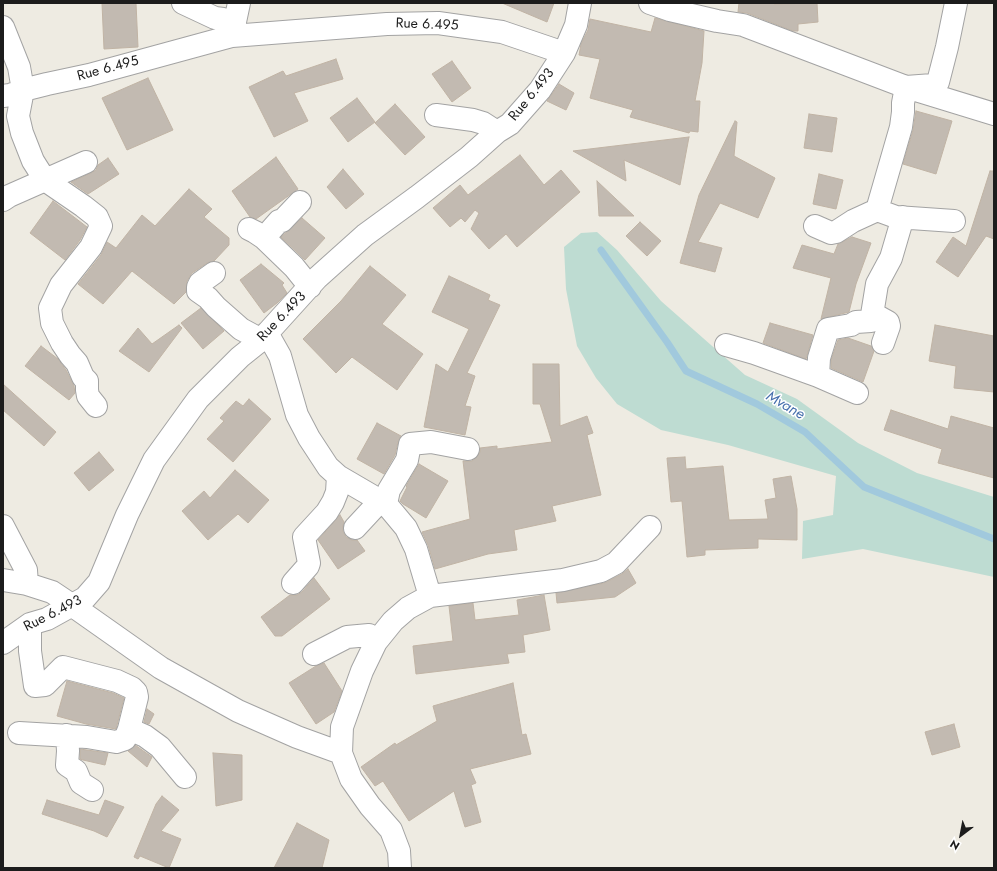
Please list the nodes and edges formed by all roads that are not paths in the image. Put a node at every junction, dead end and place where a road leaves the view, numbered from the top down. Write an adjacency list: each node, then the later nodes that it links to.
1 (183, 3): 7 (street)
2 (239, 3): 7 (street)
3 (580, 3): 8 (street, Rue 6.493)
4 (650, 3): 9 (street)
5 (956, 3): 9 (street)
6 (3, 27): 10 (street)
7 (232, 36): 8 (street, Rue 6.495); 10 (street, Rue 6.495)
8 (564, 53): 13 (street, Rue 6.493)
9 (906, 86): 11 (street); 18 (street)
10 (13, 93): 15 (street)
11 (994, 114)
12 (436, 115): 13 (street)
13 (498, 132): 23 (street, Rue 6.493)
14 (86, 162): 15 (street)
15 (45, 180): 16 (street); 30 (street)
16 (3, 200)
17 (300, 202): 23 (street)
18 (877, 210): 19 (street); 21 (street)
19 (903, 217): 20 (street); 24 (street)
20 (954, 221)
21 (815, 226)
22 (214, 273): 25 (street)
23 (310, 288): 25 (street, Rue 6.493)
24 (871, 321): 26 (street); 28 (street)
25 (263, 337): 32 (street); 41 (street, Rue 6.493)
26 (883, 343)
27 (726, 345): 28 (street)
28 (818, 376): 29 (street)
29 (857, 393)
30 (96, 406)
31 (468, 449): 33 (street)
32 (338, 476): 33 (street); 38 (street)
33 (384, 502): 36 (street); 40 (street)
34 (3, 526): 39 (street)
35 (650, 527): 40 (street)
36 (356, 528)
37 (3, 580): 39 (street)
38 (293, 583)
39 (27, 584): 41 (street)
40 (430, 596): 44 (street)
41 (73, 606): 42 (street, Rue 6.493); 49 (street)
42 (30, 624): 43 (street, Rue 6.493); 46 (street)
43 (3, 642)
44 (376, 642): 45 (street); 49 (street)
45 (314, 654)
46 (129, 729): 48 (street); 50 (street)
47 (19, 733): 48 (street)
48 (67, 735): 51 (street)
49 (341, 752): 52 (street)
50 (184, 776)
51 (92, 790)
52 (400, 868)

